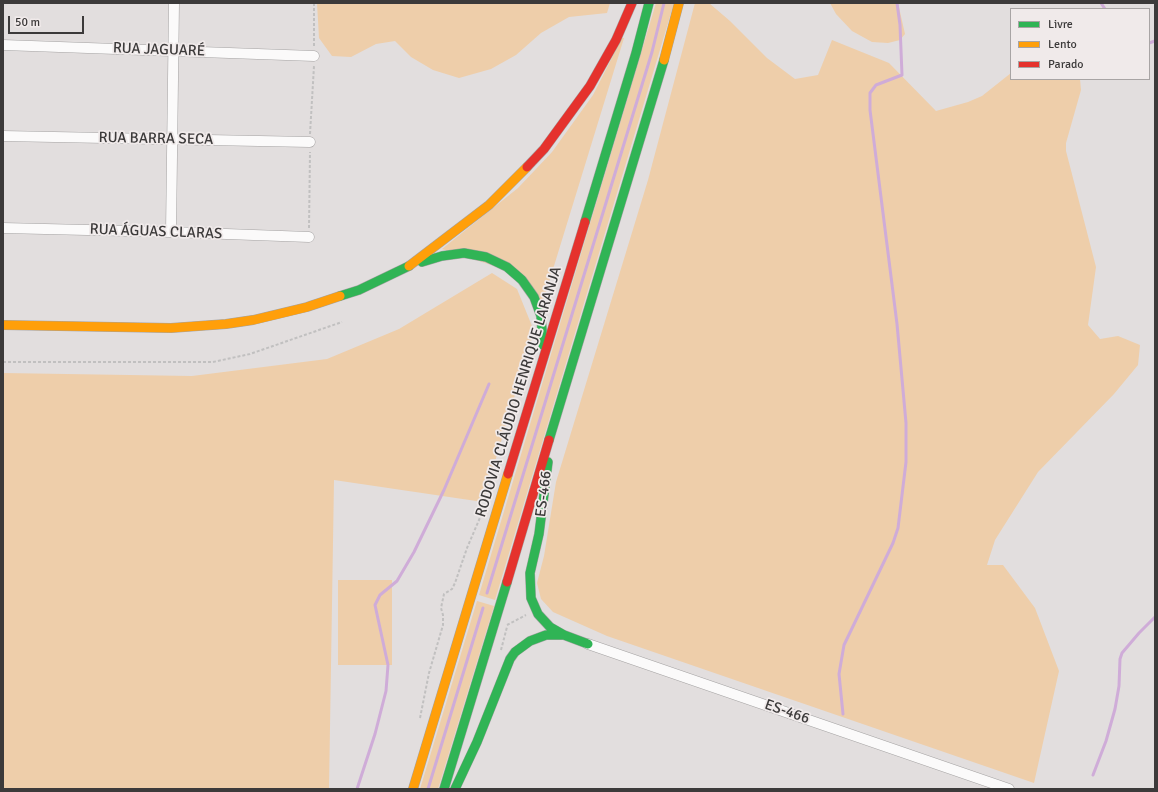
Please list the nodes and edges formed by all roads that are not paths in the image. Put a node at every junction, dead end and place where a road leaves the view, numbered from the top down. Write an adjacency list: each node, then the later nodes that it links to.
1 (174, 3): 6 (street)
2 (632, 3): 14 (main road)
3 (649, 3): 16 (main road, RODOVIA CLÁUDIO HENRIQUE LARANJA)
4 (679, 3): 17 (main road)
5 (3, 46): 6 (street, RUA JAGUARÉ)
6 (173, 50): 7 (street, RUA JAGUARÉ); 9 (street)
7 (314, 56)
8 (3, 136): 9 (street, RUA BARRA SECA)
9 (172, 139): 10 (street, RUA BARRA SECA); 12 (street)
10 (310, 142)
11 (3, 228): 12 (street, RUA ÁGUAS CLARAS)
12 (171, 232): 13 (street, RUA ÁGUAS CLARAS)
13 (309, 237)
14 (409, 266): 15 (main road); 16 (main road)
15 (3, 325)
16 (544, 358): 20 (main road, RODOVIA CLÁUDIO HENRIQUE LARANJA)
17 (551, 434): 18 (main road, ES-466); 21 (main road)
18 (564, 635): 19 (main road, ES-466); 22 (main road, ES-466)
19 (588, 644): 23 (street, ES-466)
20 (413, 789)
21 (444, 789)
22 (455, 789)
23 (1009, 789)

